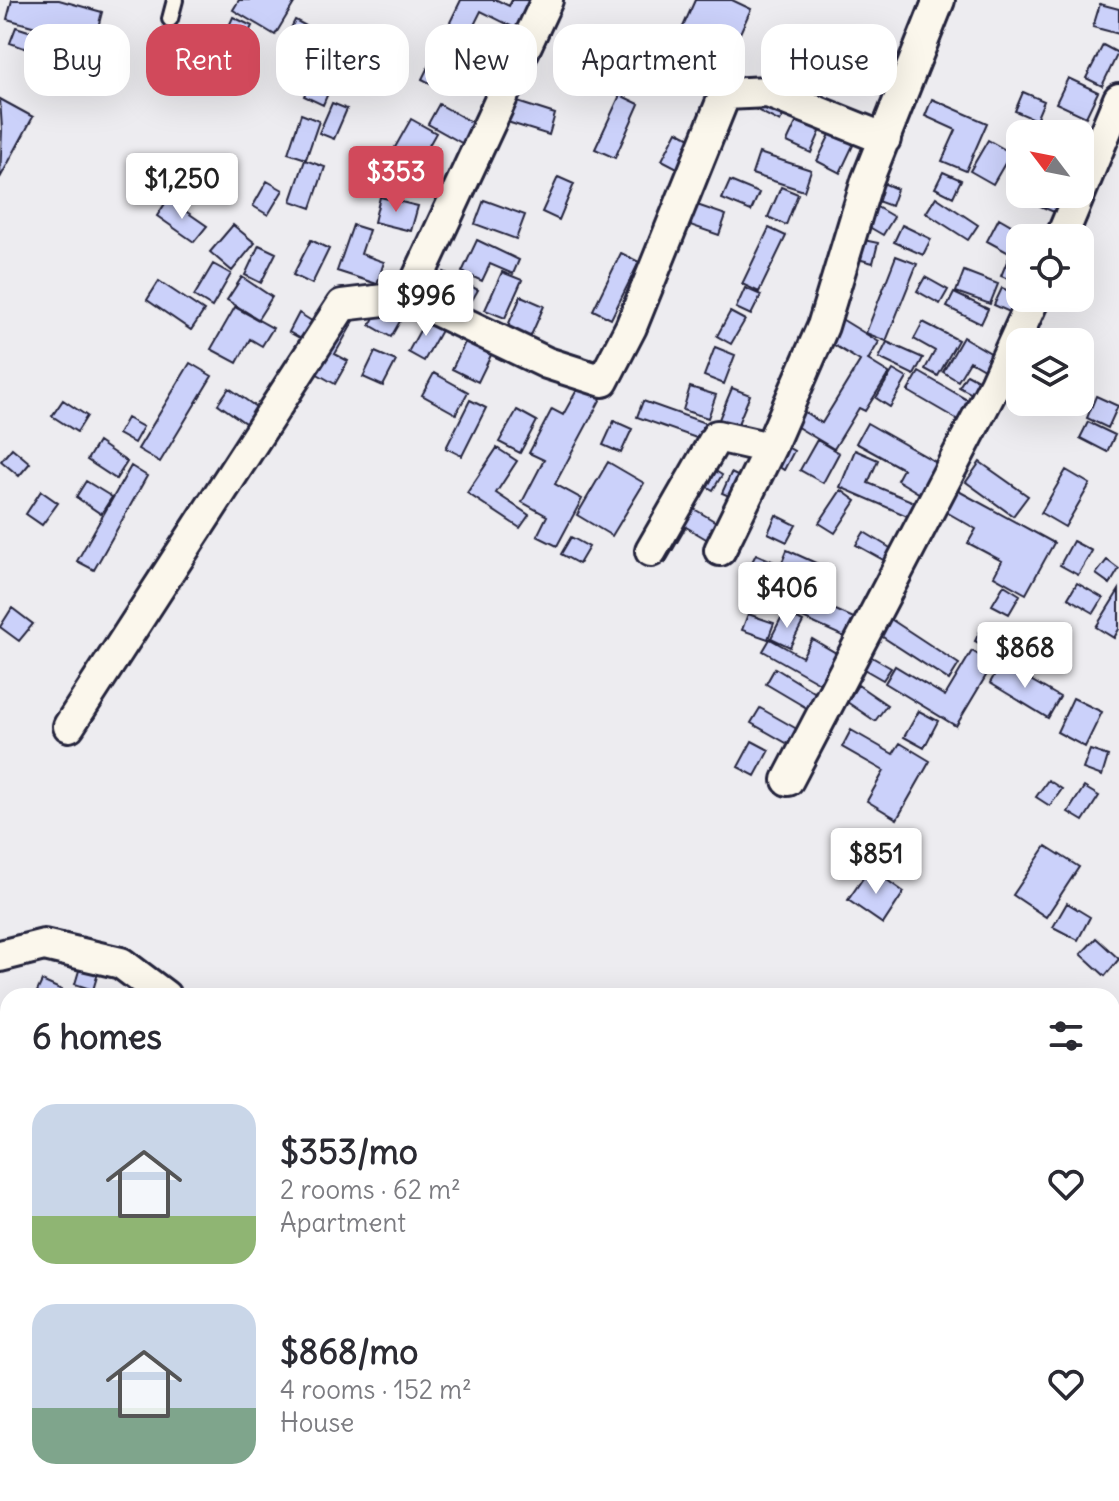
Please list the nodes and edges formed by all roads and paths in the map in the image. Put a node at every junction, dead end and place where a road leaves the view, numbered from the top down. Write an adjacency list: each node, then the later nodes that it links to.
1 (175, 0): 4 (lane)
2 (547, 0): 8 (street)
3 (939, 0): 6 (street)
4 (170, 19)
5 (1119, 99): 7 (street)
6 (885, 139): 8 (street); 10 (street)
7 (1067, 224)
8 (409, 297): 13 (street)
9 (1028, 312): 14 (street)
10 (770, 448): 11 (street); 12 (street)
11 (720, 550)
12 (651, 551)
13 (69, 726)
14 (788, 780)
15 (0, 956): 16 (street)
16 (154, 988)

